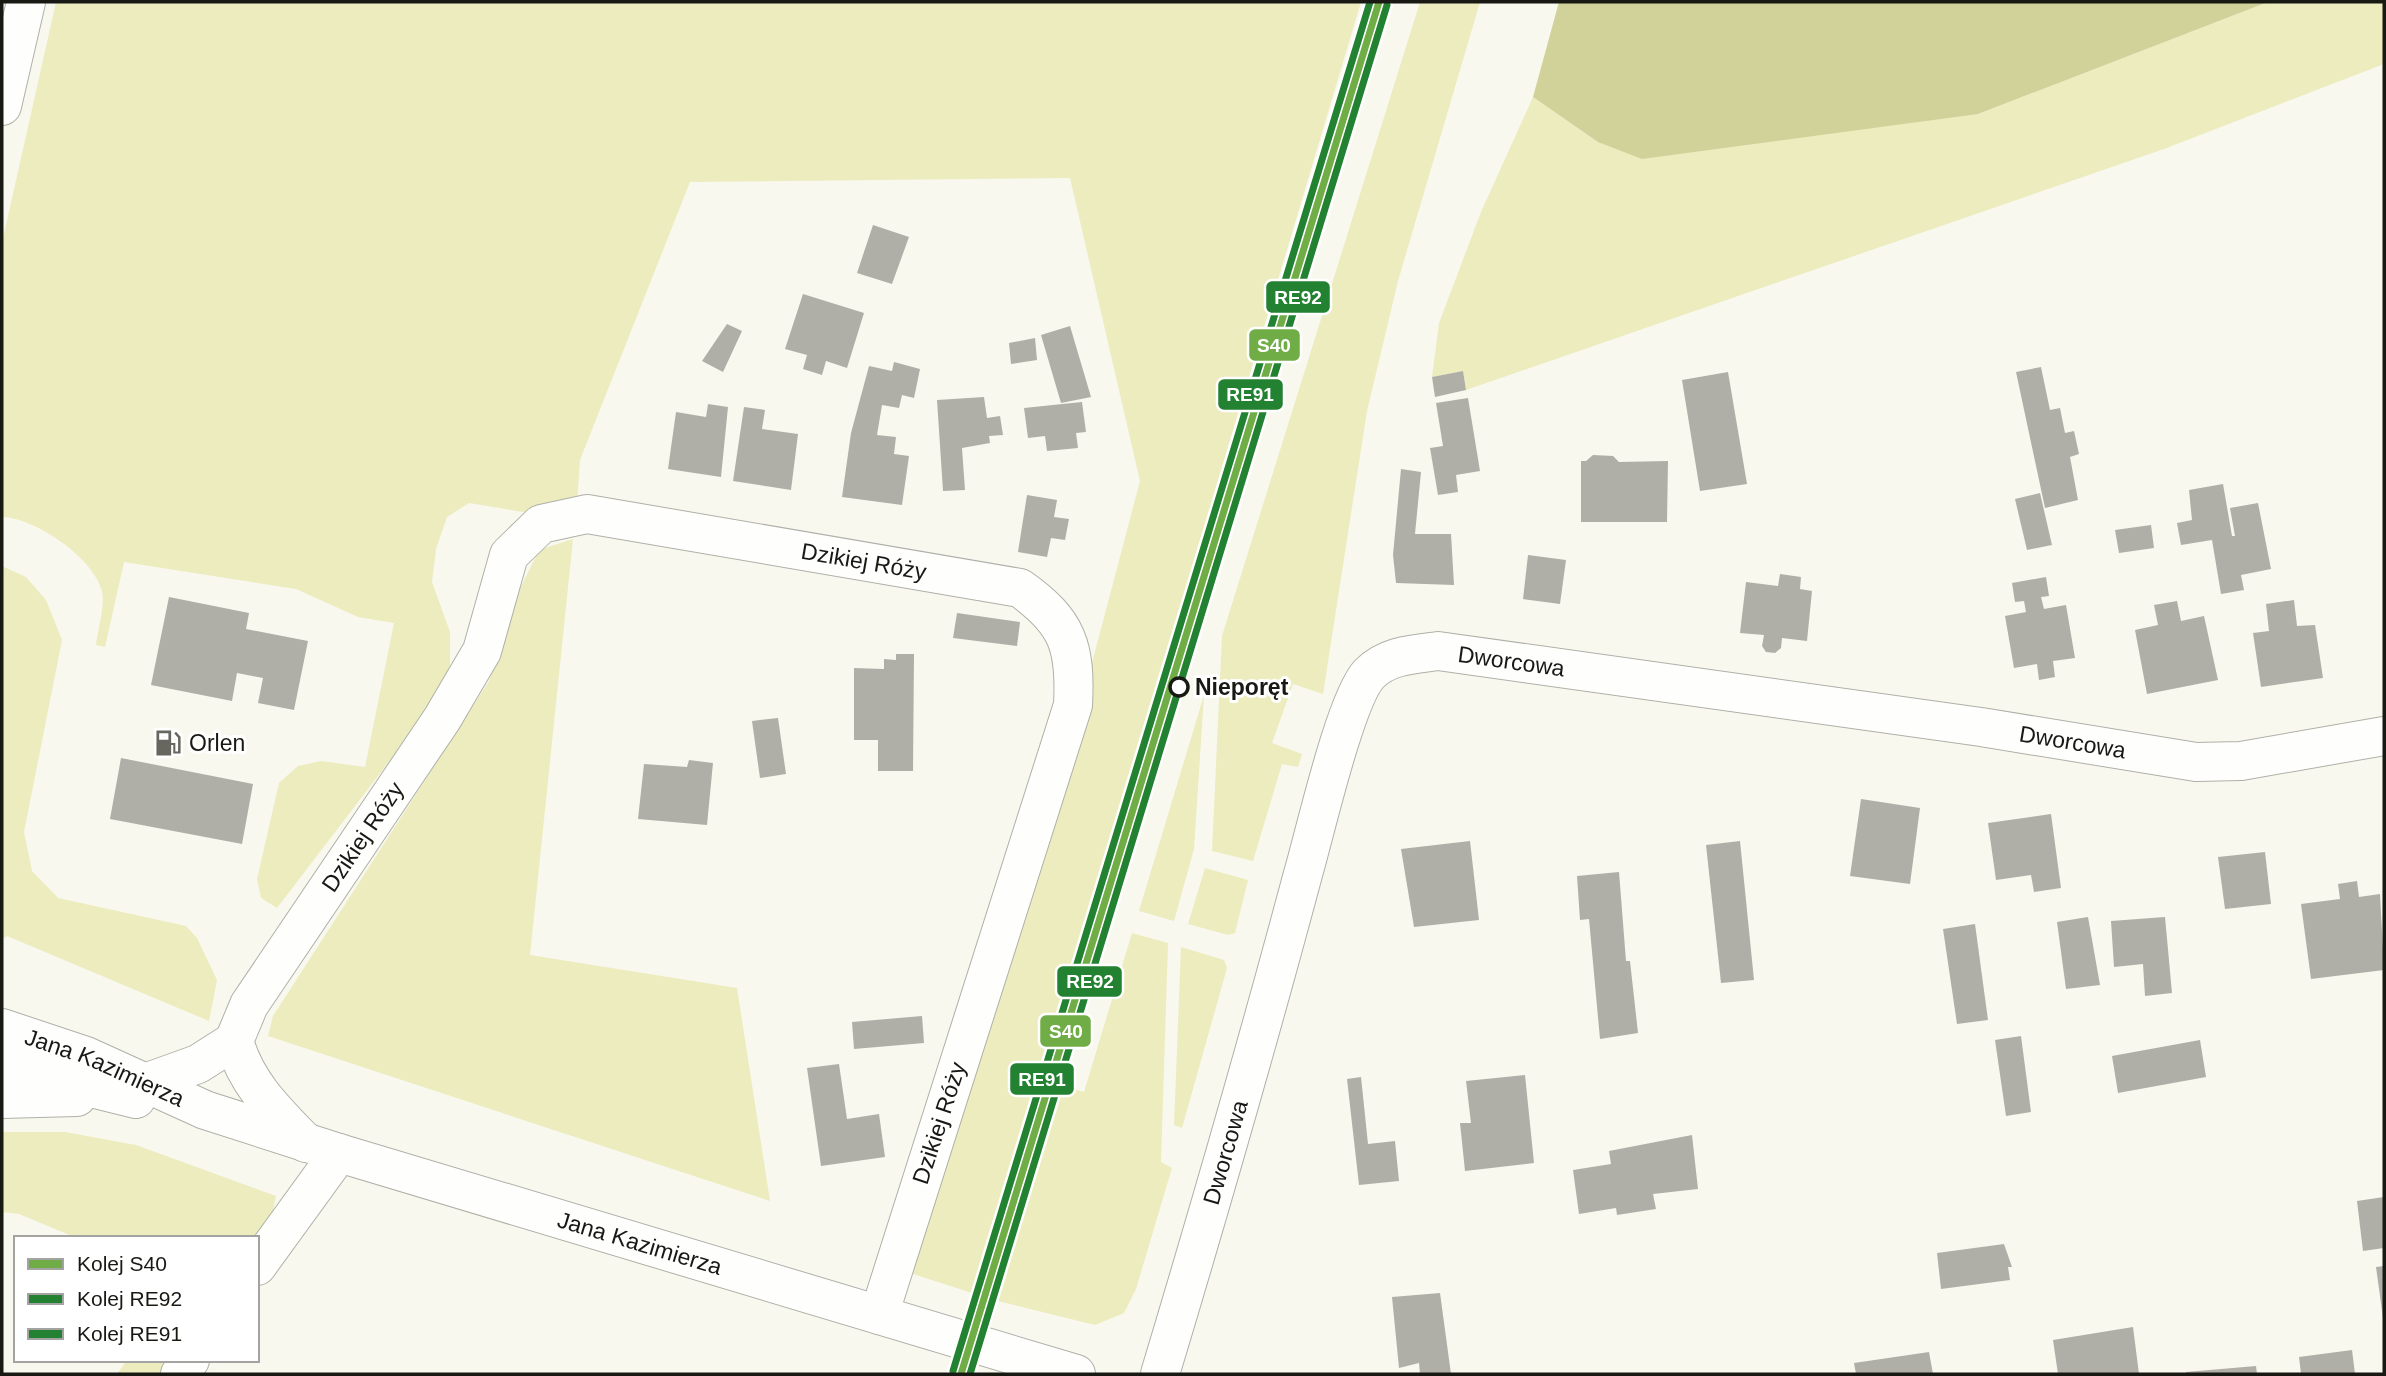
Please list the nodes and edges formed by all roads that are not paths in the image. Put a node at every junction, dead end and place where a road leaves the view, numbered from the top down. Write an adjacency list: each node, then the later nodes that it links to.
1 (26, 2): 2 (street)
2 (2, 106)
3 (2384, 736): 13 (street, Dworcowa)
4 (2, 1028): 7 (street, Jana Kazimierza)
5 (234, 1041): 7 (street); 9 (street); 11 (street, Dzikiej Róży)
6 (2, 1066): 7 (street, Jana Kazimierza)
7 (138, 1090): 8 (street); 9 (street, Jana Kazimierza)
8 (2, 1100)
9 (322, 1148): 10 (street); 11 (street, Jana Kazimierza)
10 (259, 1262)
11 (879, 1315): 12 (street, Jana Kazimierza)
12 (1076, 1374)
13 (1160, 1374)

